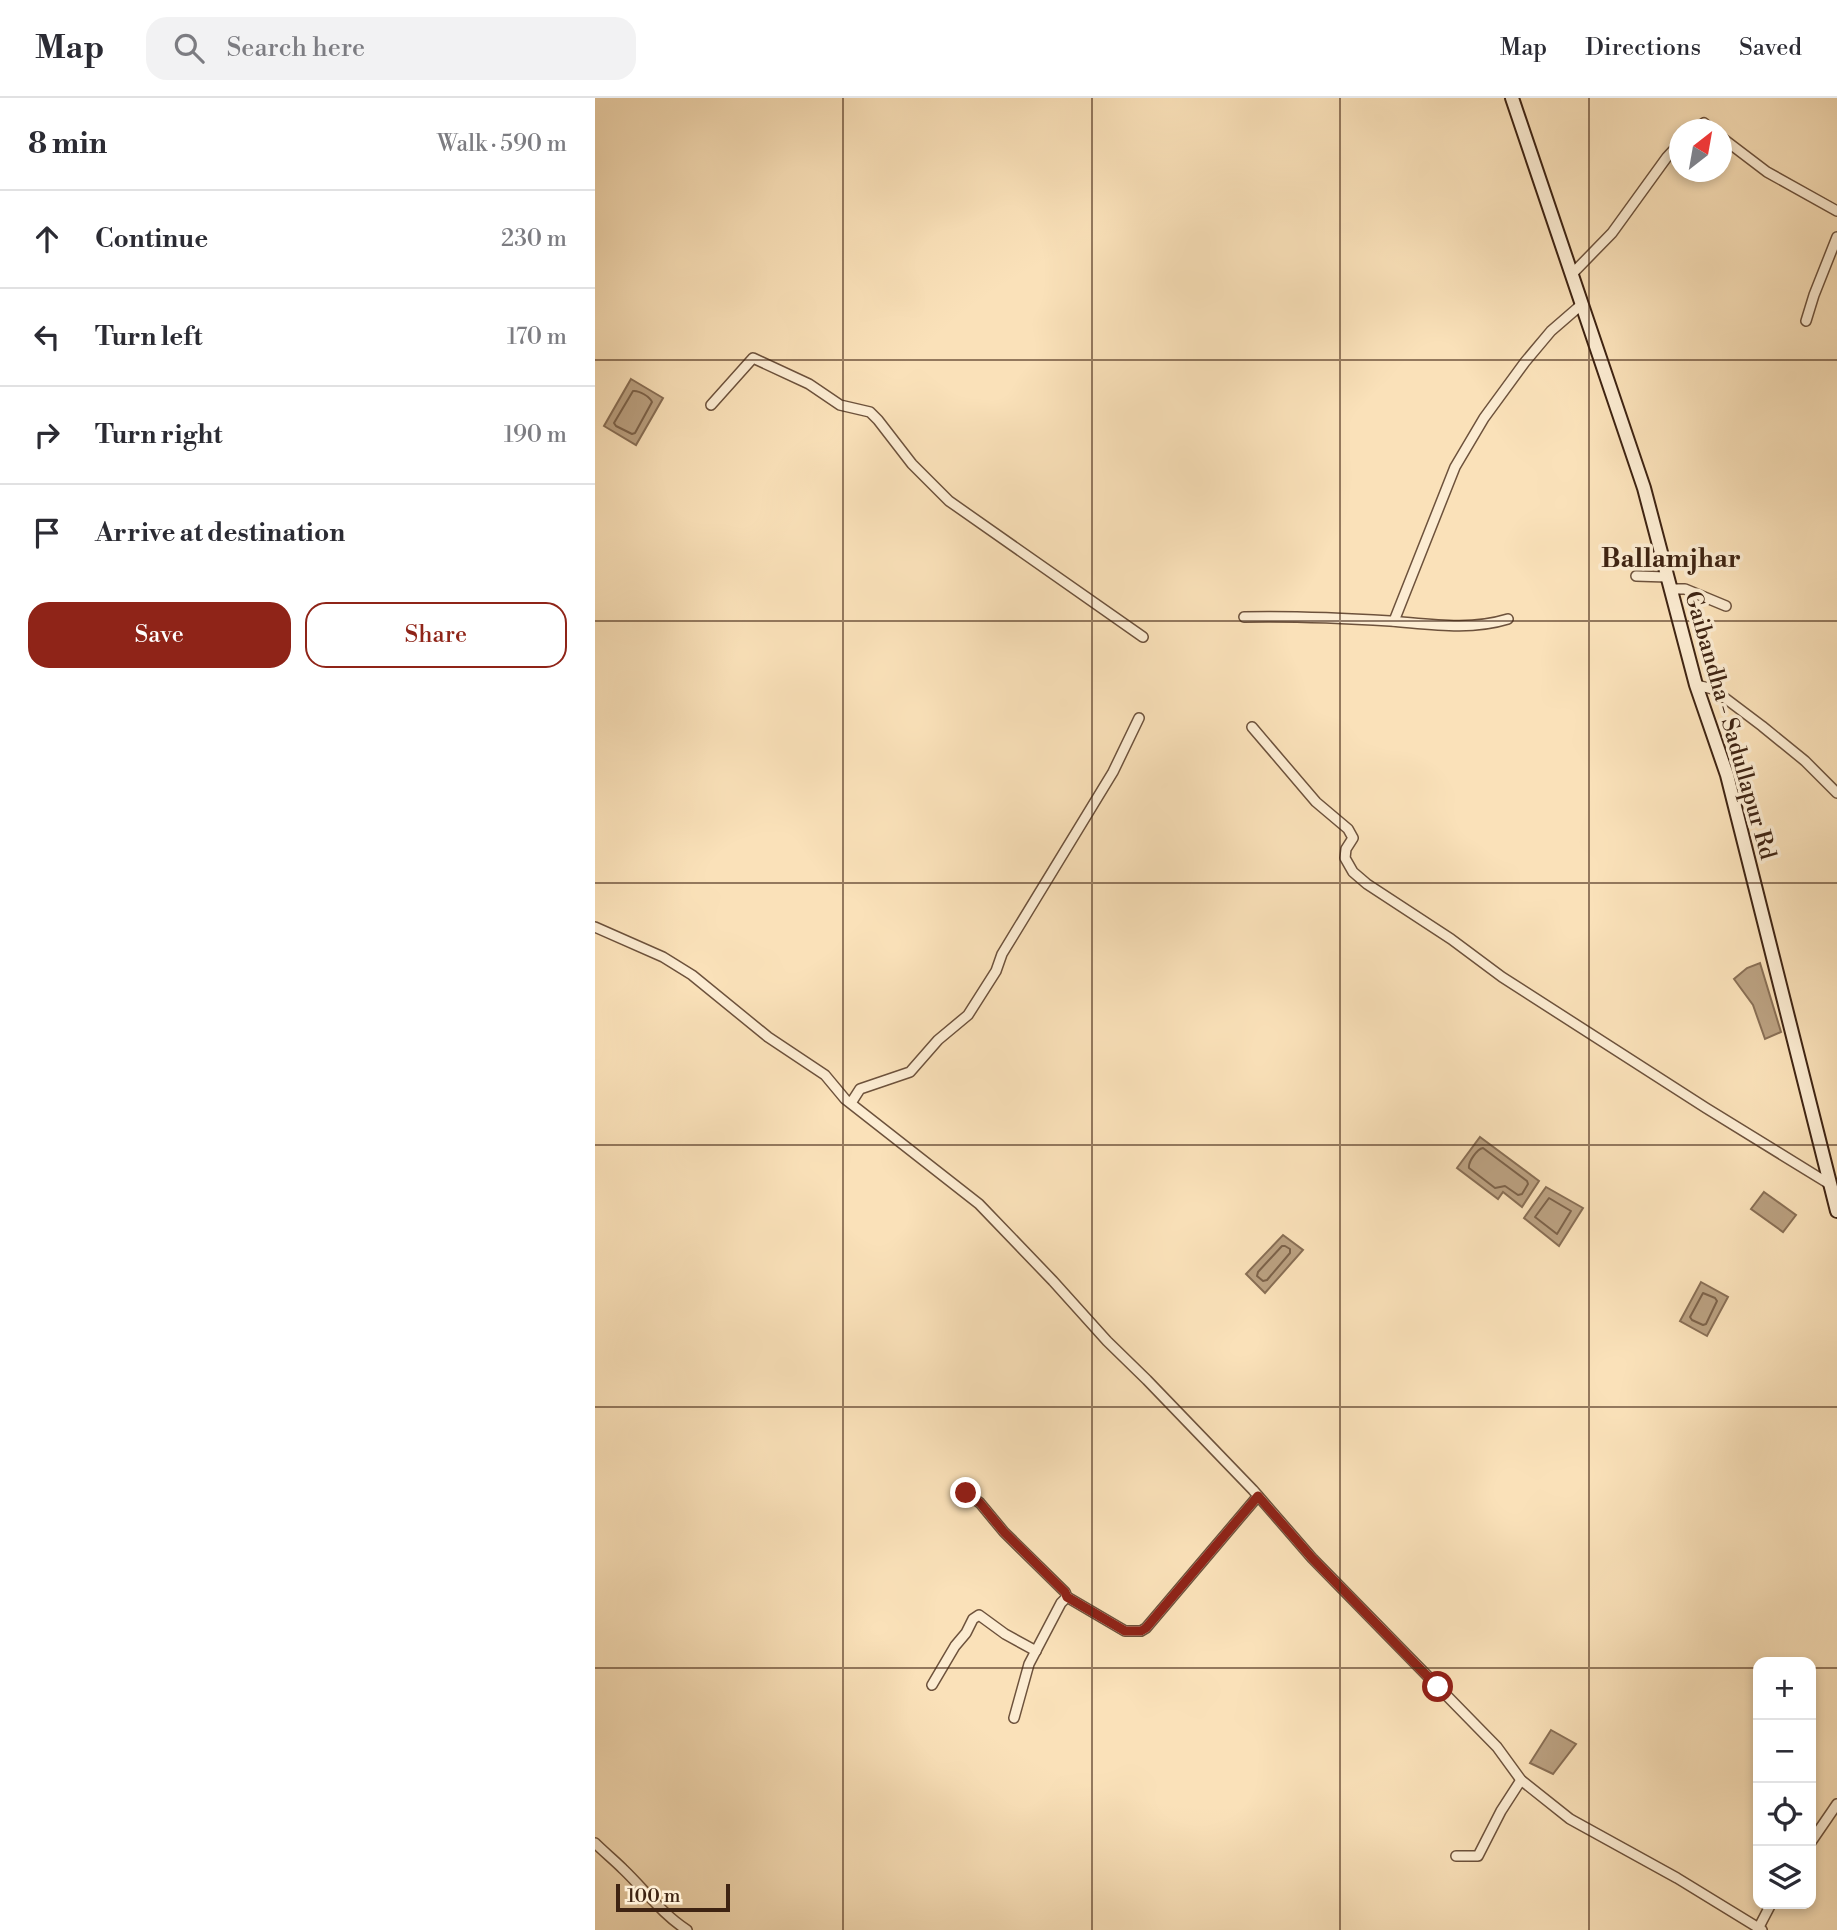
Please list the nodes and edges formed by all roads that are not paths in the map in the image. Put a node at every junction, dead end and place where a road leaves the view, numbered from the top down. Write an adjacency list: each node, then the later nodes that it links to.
1 (1512, 98): 6 (main road, Gaibandha - Sadullapur Rd)
2 (1732, 145): 4 (street)
3 (1669, 155): 6 (street)
4 (1837, 211)
5 (1837, 237): 8 (street)
6 (1572, 274): 7 (main road, Gaibandha - Sadullapur Rd)
7 (1581, 305): 11 (main road, Gaibandha - Sadullapur Rd); 15 (street)
8 (1806, 321)
9 (711, 405): 16 (street)
10 (1636, 576): 11 (street)
11 (1669, 583): 12 (street); 17 (main road, Gaibandha - Sadullapur Rd)
12 (1727, 606)
13 (1244, 617): 15 (street)
14 (1508, 619): 15 (street)
15 (1394, 621)
16 (1143, 637)
17 (1696, 685): 20 (street); 23 (main road, Gaibandha - Sadullapur Rd)
18 (1139, 718): 22 (street)
19 (1252, 727): 23 (street)
20 (1837, 793)
21 (595, 927): 22 (street)
22 (851, 1103): 26 (street)
23 (1831, 1185): 24 (main road, Gaibandha - Sadullapur Rd)
24 (1837, 1211)
25 (966, 1493): 27 (street)
26 (1258, 1496): 27 (street); 31 (street)
27 (1067, 1597): 28 (street)
28 (1036, 1651): 29 (street); 30 (street)
29 (932, 1685)
30 (1014, 1718)
31 (1521, 1780): 35 (street); 37 (street)
32 (1837, 1804): 33 (street)
33 (1816, 1835)
34 (595, 1843): 38 (street)
35 (1455, 1856)
36 (1769, 1909): 37 (street)
37 (1760, 1929)
38 (687, 1930)

